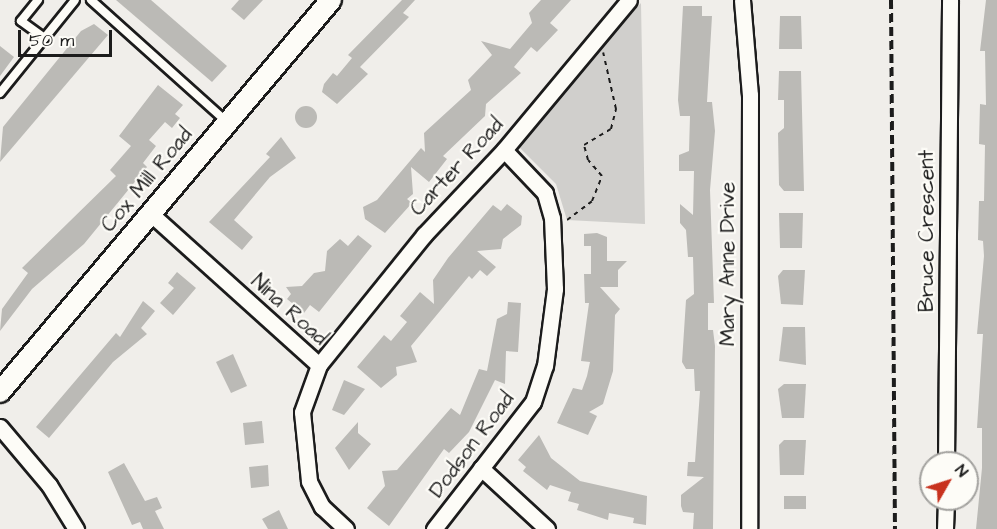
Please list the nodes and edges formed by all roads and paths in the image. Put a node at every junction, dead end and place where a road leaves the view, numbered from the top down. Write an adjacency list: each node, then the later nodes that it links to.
1 (38, 0): 9 (lane)
2 (75, 0): 9 (lane)
3 (91, 0): 11 (lane)
4 (331, 0): 11 (street, Cox Mill Road)
5 (629, 0): 8 (street, Carter Road)
6 (742, 0): 25 (street, Mary Anne Drive)
7 (950, 0): 18 (street, Bruce Crescent)
8 (599, 35): 12 (street, Carter Road); 14 (path)
9 (44, 38): 10 (lane)
10 (0, 93)
11 (227, 122): 13 (street, Cox Mill Road)
12 (504, 150): 14 (street, Dodson Road); 15 (street, Carter Road)
13 (150, 213): 15 (street, Nina Road); 16 (street, Cox Mill Road)
14 (553, 231): 19 (street, Dodson Road)
15 (319, 365): 22 (street, Nina Road)
16 (0, 392)
17 (0, 427): 21 (street)
18 (946, 451)
19 (482, 468): 23 (street, Dodson Road); 24 (street)
20 (946, 511): 26 (street)
21 (76, 529)
22 (346, 529)
23 (434, 529)
24 (547, 529)
25 (749, 529)
26 (945, 529)

